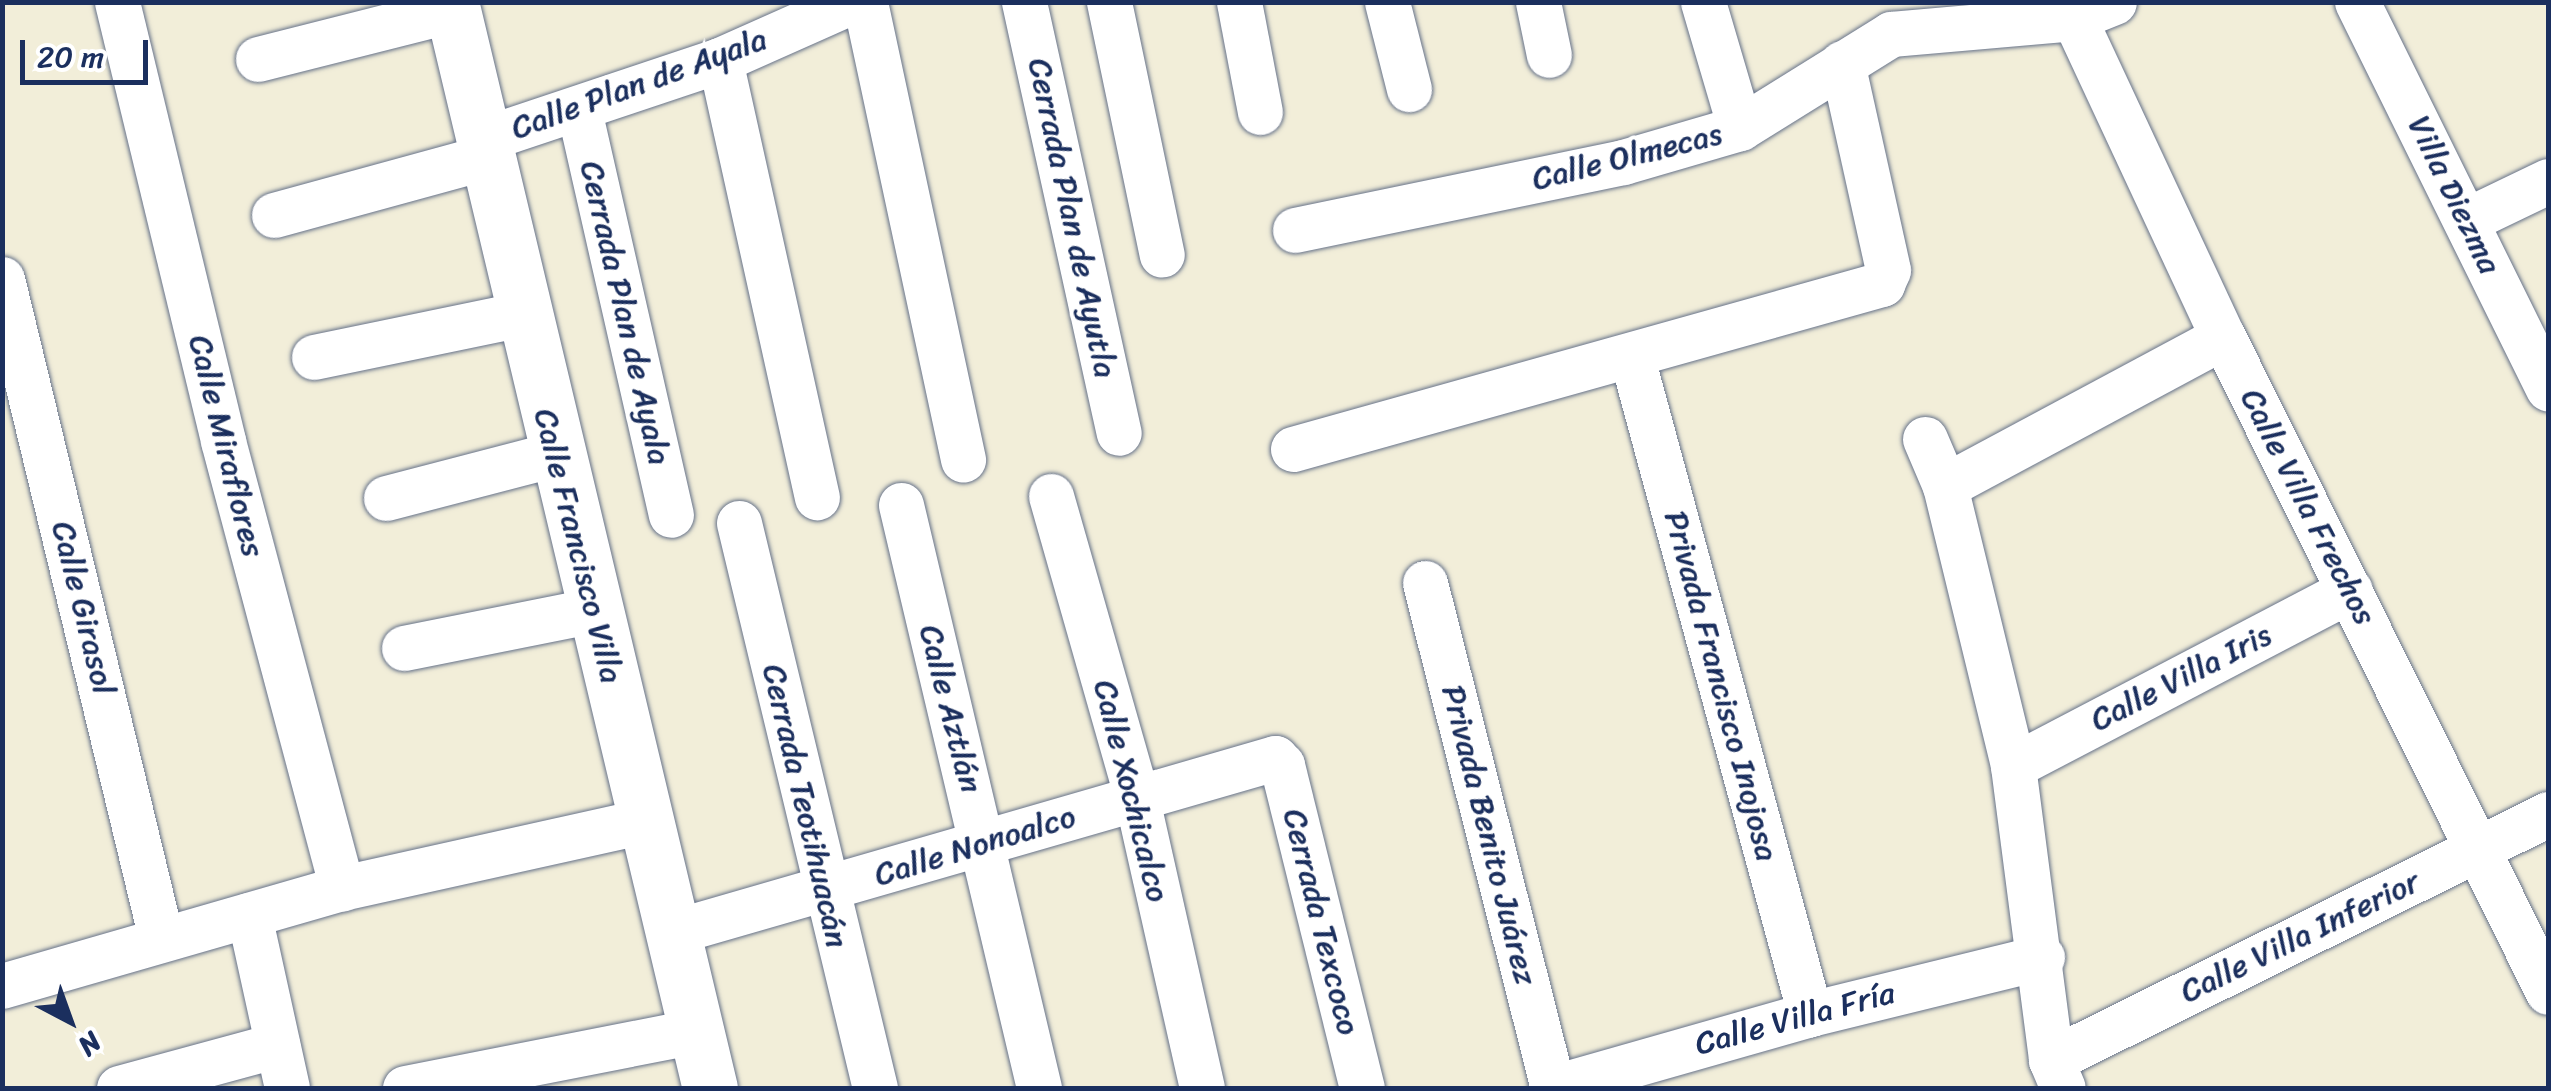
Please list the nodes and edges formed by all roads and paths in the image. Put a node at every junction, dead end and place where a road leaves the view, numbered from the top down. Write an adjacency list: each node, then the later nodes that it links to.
1 (118, 2): 57 (street, Calle Miraflores)
2 (850, 2): 16 (street, Calle Plan de Ayala)
3 (865, 2): 38 (street)
4 (1024, 2): 34 (street, Cerrada Plan de Ayutla)
5 (1109, 2): 27 (street)
6 (1239, 2): 20 (street)
7 (1388, 2): 18 (street)
8 (1538, 2): 14 (street)
9 (1702, 2): 21 (street)
10 (2356, 2): 25 (street, Villa Diezma)
11 (451, 6): 15 (street); 22 (street, Calle Francisco Villa)
12 (2103, 7): 13 (street, Calle Olmecas); 30 (street, Calle Villa Frechos)
13 (1887, 18): 17 (street, Calle Olmecas)
14 (1550, 55)
15 (258, 59)
16 (720, 60): 19 (street, Calle Plan de Ayala); 41 (street)
17 (1842, 63): 21 (street, Calle Olmecas); 32 (street)
18 (1409, 90)
19 (579, 110): 22 (street, Calle Plan de Ayala); 44 (street, Cerrada Plan de Ayala)
20 (1260, 112)
21 (1740, 128): 26 (street, Calle Olmecas)
22 (484, 148): 24 (street, Calle Plan de Ayala); 29 (street, Calle Francisco Villa)
23 (2548, 182): 25 (street)
24 (274, 216)
25 (2467, 220): 33 (street, Villa Diezma)
26 (1295, 230)
27 (1162, 255)
28 (2, 279): 61 (street, Calle Girasol)
29 (522, 314): 31 (street); 37 (street, Calle Francisco Villa)
30 (2223, 338): 39 (street); 47 (street, Calle Villa Frechos)
31 (314, 357)
32 (1632, 358): 36 (street); 65 (street, Privada Francisco Inojosa)
33 (2548, 388)
34 (1119, 433)
35 (1925, 439): 39 (street)
36 (1293, 449)
37 (555, 454): 42 (street); 48 (street, Calle Francisco Villa)
38 (963, 460)
39 (1945, 486): 51 (street)
40 (1051, 496): 52 (street, Calle Xochicalco)
41 (816, 497)
42 (386, 498)
43 (900, 505): 55 (street, Calle Aztlán)
44 (671, 515)
45 (739, 523): 58 (street, Cerrada Teotihuacán)
46 (1425, 583): 69 (street, Privada Benito Juárez)
47 (2350, 590): 51 (street, Calle Villa Iris); 56 (street, Calle Villa Frechos)
48 (594, 610): 49 (street); 54 (street, Calle Francisco Villa)
49 (404, 648)
50 (1275, 758): 52 (street, Calle Nonoalco); 77 (street, Cerrada Texcoco)
51 (2013, 766): 62 (street)
52 (1136, 795): 55 (street, Calle Nonoalco); 76 (street, Calle Xochicalco)
53 (2548, 814): 56 (street, Calle Villa Inferior)
54 (645, 821): 57 (street); 60 (street, Calle Francisco Villa)
55 (984, 846): 58 (street, Calle Nonoalco); 75 (street, Calle Aztlán)
56 (2476, 849): 64 (street, Calle Villa Frechos); 68 (street, Calle Villa Inferior)
57 (342, 888): 59 (street)
58 (824, 893): 60 (street, Calle Nonoalco); 74 (street, Cerrada Teotihuacán)
59 (249, 915): 61 (street); 67 (street)
60 (673, 932): 66 (street, Calle Francisco Villa)
61 (161, 938): 63 (street)
62 (2042, 957): 65 (street, Calle Villa Fría); 68 (street)
63 (2, 986)
64 (2548, 992)
65 (1810, 1014): 69 (street, Calle Villa Fría)
66 (696, 1031): 72 (street); 73 (street, Calle Francisco Villa)
67 (277, 1044): 70 (street); 71 (street)
68 (2057, 1074)
69 (1568, 1085)
70 (119, 1088)
71 (287, 1088)
72 (405, 1088)
73 (710, 1088)
74 (875, 1088)
75 (1039, 1088)
76 (1202, 1088)
77 (1362, 1088)

